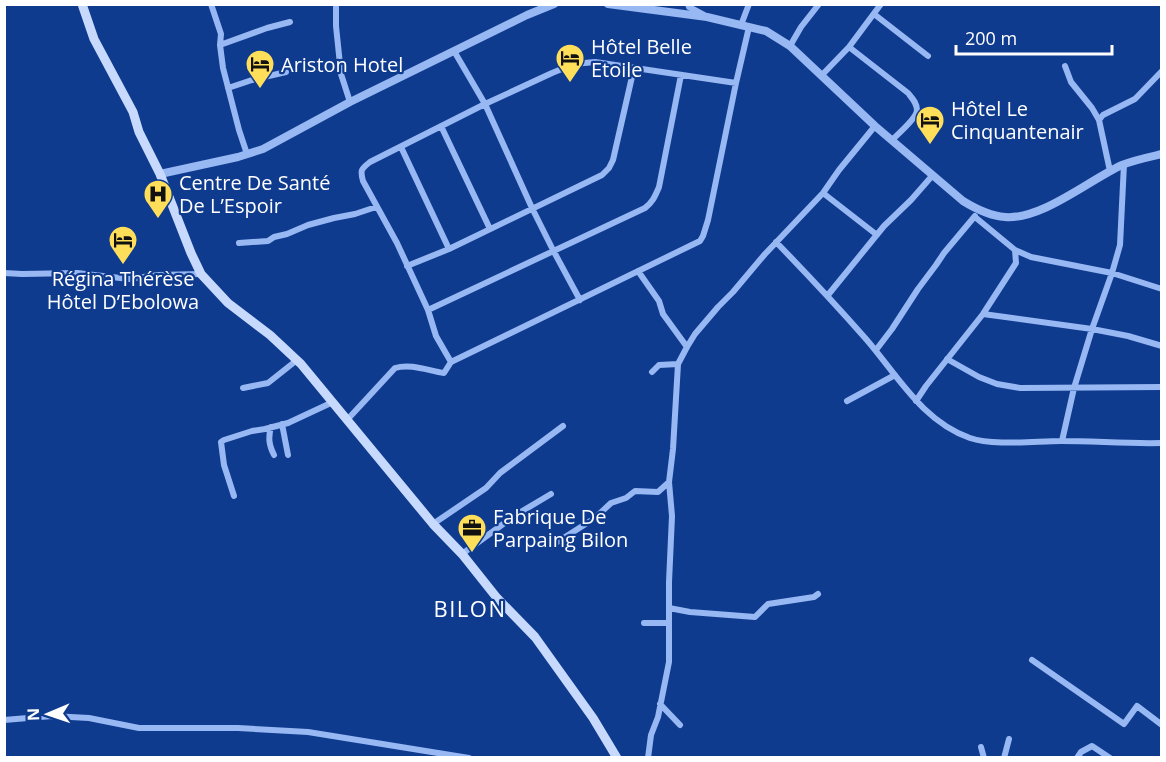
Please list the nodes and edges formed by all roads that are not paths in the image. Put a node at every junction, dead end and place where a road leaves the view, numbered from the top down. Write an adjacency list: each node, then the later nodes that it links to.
1 (82, 4): 38 (main road)
2 (211, 4): 14 (street)
3 (336, 4): 27 (street)
4 (608, 4): 11 (street)
5 (688, 4): 11 (street)
6 (748, 4): 13 (street)
7 (819, 4): 15 (street)
8 (881, 4): 10 (street)
9 (552, 5): 17 (street)
10 (874, 14): 16 (street); 18 (street)
11 (707, 17): 13 (street)
12 (290, 22): 14 (street)
13 (745, 26): 15 (street); 25 (street)
14 (219, 45): 26 (street)
15 (789, 46): 24 (street)
16 (849, 47): 24 (street); 32 (street)
17 (454, 51): 27 (street); 28 (street)
18 (928, 56)
19 (1065, 66): 29 (street)
20 (634, 68): 23 (street); 28 (street); 42 (street)
21 (1161, 71): 29 (street)
22 (286, 72): 26 (street)
23 (681, 75): 25 (street); 49 (street)
24 (821, 76): 31 (street)
25 (736, 83): 54 (street)
26 (228, 88): 34 (street)
27 (350, 102): 34 (street)
28 (485, 104): 30 (street); 42 (street)
29 (1099, 120): 37 (street)
30 (441, 126): 33 (street); 44 (street)
31 (875, 126): 32 (street); 40 (street)
32 (892, 140): 39 (street)
33 (401, 147): 41 (street); 48 (street)
34 (247, 154): 38 (street)
35 (1161, 154): 36 (street)
36 (1124, 164): 37 (street); 56 (street)
37 (1110, 171): 43 (street)
38 (160, 174): 57 (main road)
39 (932, 176): 43 (street); 45 (street)
40 (823, 192): 45 (street); 46 (street)
41 (376, 207): 47 (street); 53 (street)
42 (532, 208): 44 (street); 49 (street)
43 (977, 214): 50 (street); 66 (street)
44 (490, 229): 48 (street)
45 (877, 235): 59 (street)
46 (776, 242): 59 (street); 65 (street)
47 (239, 243)
48 (449, 249): 53 (street)
49 (553, 250): 60 (street); 61 (street)
50 (1015, 250): 51 (street); 52 (street)
51 (1028, 256): 52 (street); 56 (street)
52 (1016, 263): 62 (street)
53 (407, 266): 61 (street)
54 (638, 271): 60 (street); 65 (street)
55 (4, 273): 57 (street)
56 (1112, 273): 58 (street); 63 (street)
57 (201, 274): 68 (main road)
58 (1161, 289)
59 (828, 295): 66 (street)
60 (580, 300): 69 (street)
61 (428, 310): 69 (street)
62 (983, 314): 63 (street); 67 (street)
63 (1092, 329): 64 (street); 75 (street)
64 (1161, 346)
65 (687, 347): 70 (street)
66 (876, 350): 72 (street)
67 (947, 359): 75 (street); 76 (street)
68 (297, 360): 74 (street); 78 (main road)
69 (451, 362): 79 (street)
70 (678, 364): 71 (street); 88 (street)
71 (652, 372)
72 (895, 375): 76 (street); 77 (street)
73 (1161, 387): 75 (street)
74 (243, 388)
75 (1074, 388): 84 (street)
76 (916, 400): 84 (street)
77 (847, 401)
78 (333, 402): 79 (main road); 80 (street)
79 (347, 420): 91 (main road)
80 (282, 424): 82 (street); 87 (street)
81 (563, 426): 91 (street)
82 (271, 427): 86 (street); 90 (street)
83 (1161, 437): 85 (street)
84 (1062, 441): 85 (street)
85 (1158, 443)
86 (274, 455)
87 (288, 455)
88 (669, 482): 92 (street); 95 (street)
89 (551, 494): 93 (street)
90 (234, 496)
91 (433, 524): 93 (main road)
92 (551, 546)
93 (462, 554): 106 (main road)
94 (818, 594): 95 (street)
95 (669, 608): 97 (street)
96 (644, 623): 97 (street)
97 (669, 623): 99 (street)
98 (1032, 660): 101 (street)
99 (660, 704): 102 (street); 107 (street)
100 (4, 720): 105 (street)
101 (1161, 724)
102 (680, 725)
103 (1009, 739): 109 (street)
104 (981, 747): 108 (street)
105 (469, 758)
106 (617, 758)
107 (648, 758)
108 (984, 758)
109 (1004, 758)
110 (1077, 758): 111 (street)
111 (1110, 758)

